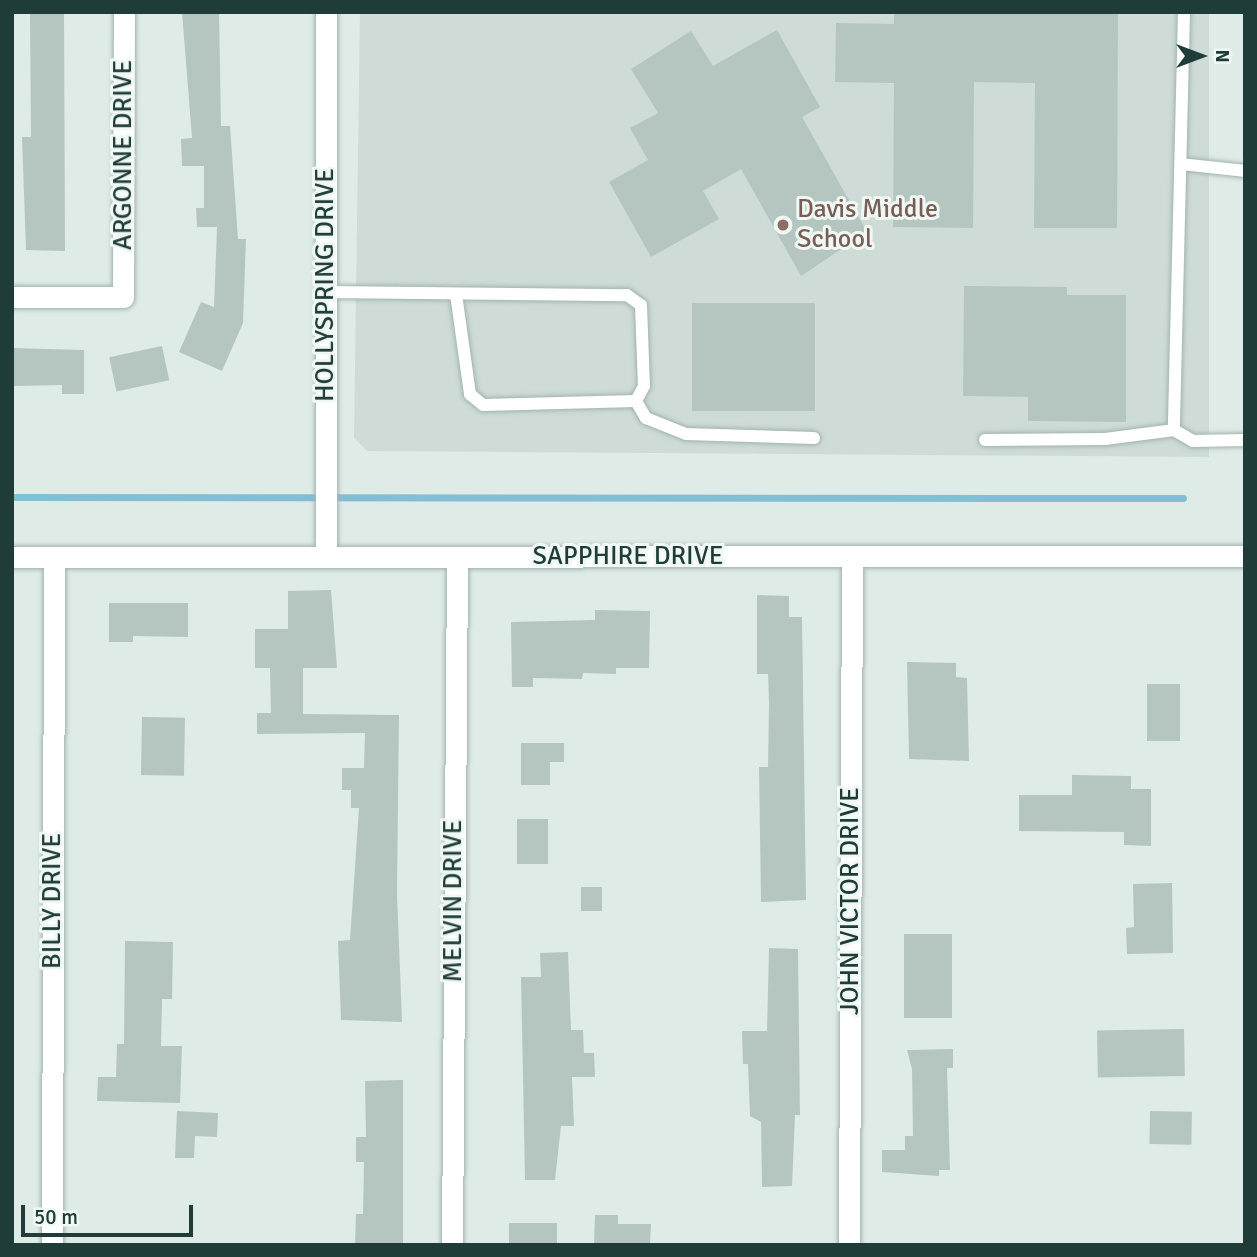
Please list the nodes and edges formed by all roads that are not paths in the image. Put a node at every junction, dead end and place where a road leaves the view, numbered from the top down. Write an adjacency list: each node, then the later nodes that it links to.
1 (124, 12): 8 (street, ARGONNE DRIVE)
2 (326, 12): 6 (street, HOLLYSPRING DRIVE)
3 (1184, 12): 4 (lane)
4 (1181, 164): 5 (lane); 10 (lane)
5 (1245, 171)
6 (326, 292): 7 (lane); 18 (street, HOLLYSPRING DRIVE)
7 (456, 295): 9 (lane); 9 (lane)
8 (12, 297)
9 (636, 401): 11 (lane)
10 (1174, 430): 12 (lane); 13 (lane)
11 (814, 438)
12 (985, 440)
13 (1245, 440)
14 (852, 556): 15 (street, SAPPHIRE DRIVE); 19 (street, SAPPHIRE DRIVE); 22 (street, JOHN VICTOR DRIVE)
15 (1245, 556)
16 (12, 557): 17 (street, SAPPHIRE DRIVE)
17 (54, 557): 18 (street, SAPPHIRE DRIVE); 20 (street, BILLY DRIVE)
18 (326, 557): 19 (street, SAPPHIRE DRIVE)
19 (457, 557): 21 (street, MELVIN DRIVE)
20 (52, 1245)
21 (452, 1245)
22 (849, 1245)

